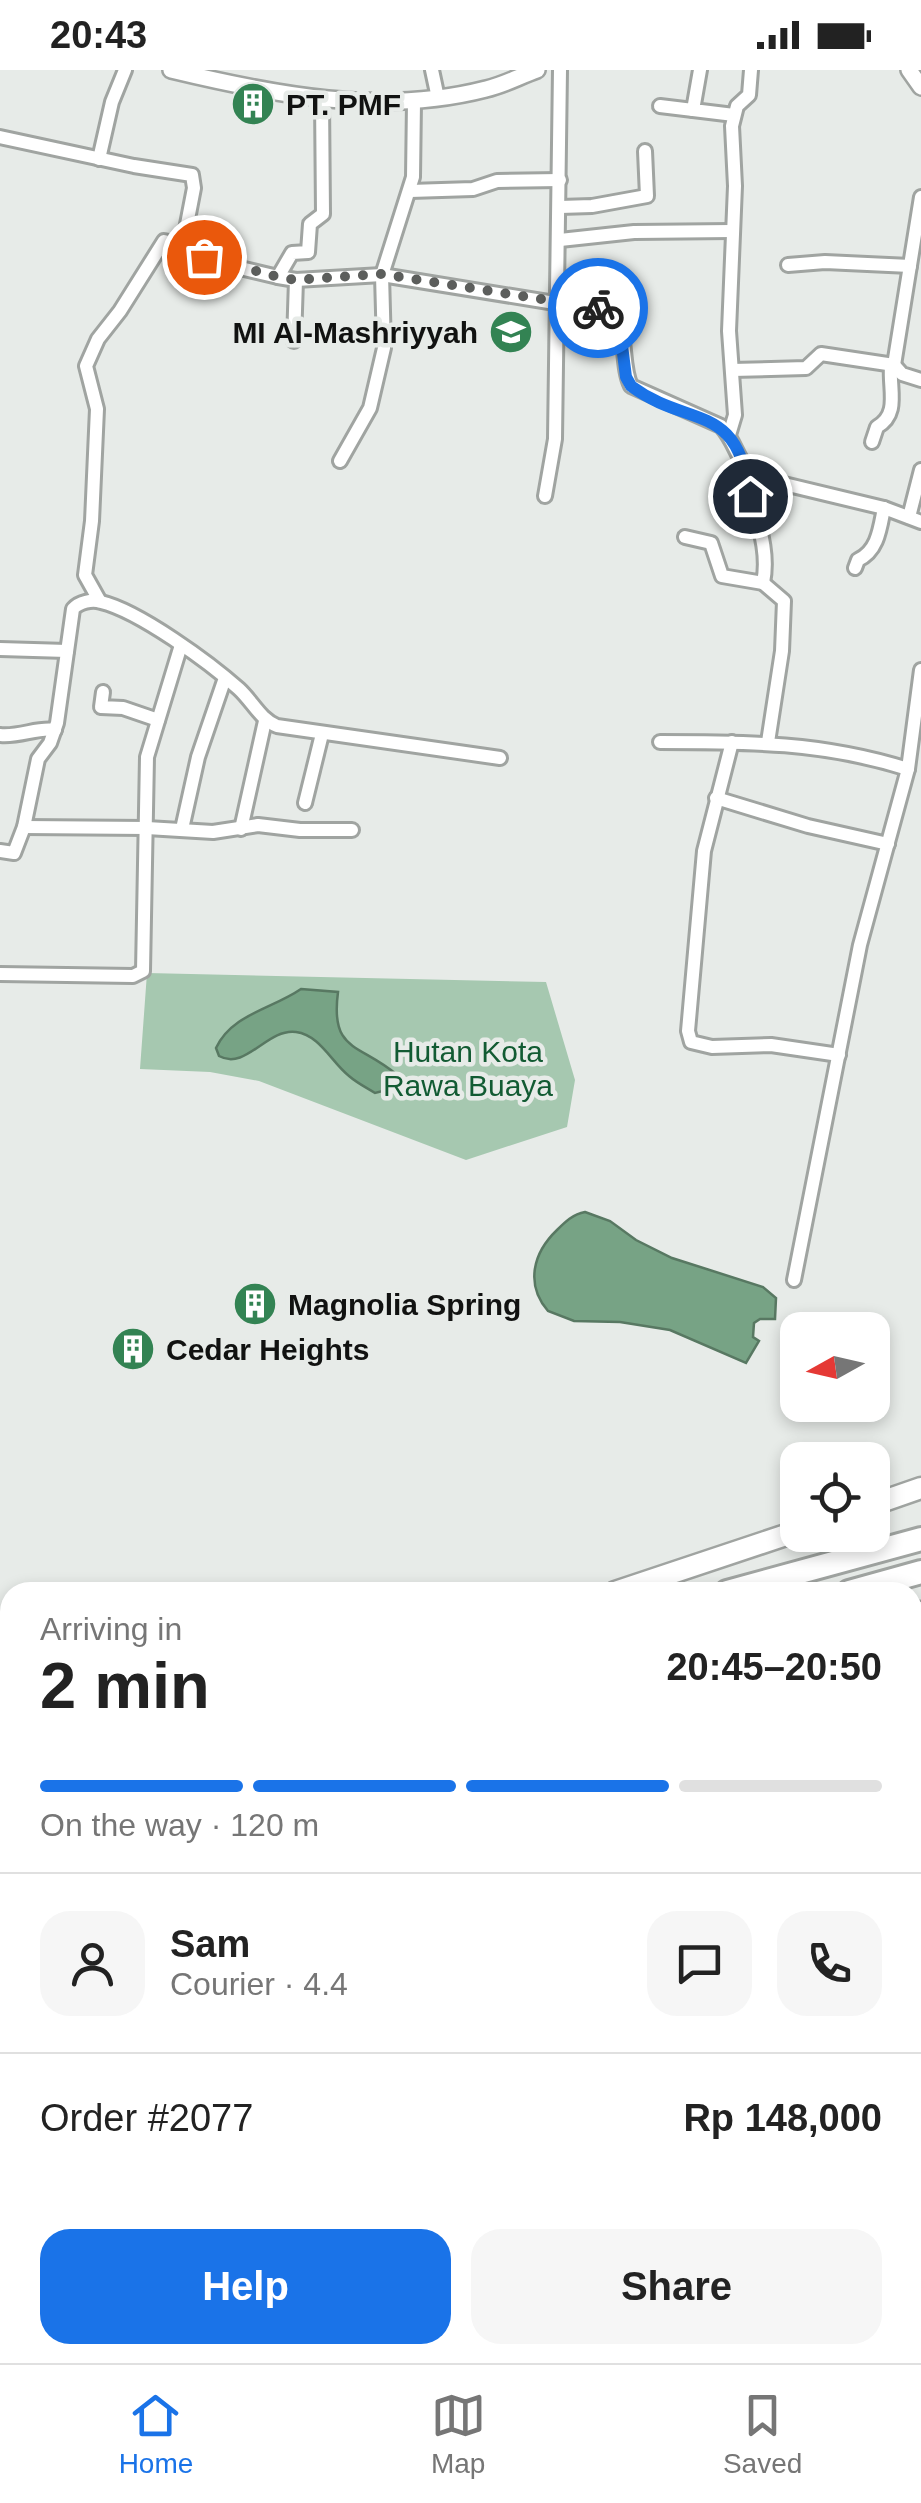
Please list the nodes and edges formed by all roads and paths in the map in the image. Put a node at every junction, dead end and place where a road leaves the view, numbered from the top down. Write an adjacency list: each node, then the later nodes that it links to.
1 (125, 70): 19 (street)
2 (171, 70): 12 (street)
3 (432, 70): 11 (street)
4 (537, 70): 9 (street)
5 (560, 70): 20 (street)
6 (700, 70): 15 (street)
7 (751, 70): 16 (street)
8 (909, 70): 10 (street)
9 (516, 74): 11 (street)
10 (921, 87)
11 (438, 98): 13 (street)
12 (322, 99): 13 (street); 30 (street)
13 (414, 102): 21 (street)
14 (660, 106): 15 (street)
15 (692, 110): 16 (street)
16 (734, 115): 24 (street)
17 (0, 137): 19 (street)
18 (645, 151): 23 (street)
19 (99, 160): 26 (street)
20 (560, 180): 21 (street); 23 (street)
21 (410, 191): 29 (street)
22 (921, 197): 28 (street)
23 (560, 207): 25 (street)
24 (732, 231): 25 (street); 35 (street)
25 (560, 240): 32 (street)
26 (183, 246): 30 (street); 48 (street)
27 (788, 265): 28 (street)
28 (910, 266): 34 (street)
29 (382, 274): 31 (street); 32 (street); 39 (street)
30 (278, 277): 31 (street)
31 (296, 280): 33 (street)
32 (558, 302): 37 (street); 42 (street)
33 (294, 340)
34 (893, 366): 35 (street); 36 (street); 38 (street)
35 (732, 370): 37 (street)
36 (921, 380)
37 (731, 439): 40 (street)
38 (872, 442)
39 (340, 461)
40 (746, 470): 43 (street); 47 (street)
41 (921, 470): 44 (street)
42 (544, 496)
43 (884, 508): 44 (street); 46 (street)
44 (915, 520)
45 (685, 537): 47 (street)
46 (855, 568)
47 (763, 583): 62 (street)
48 (99, 600): 49 (street); 51 (street)
49 (182, 644): 53 (street); 55 (street)
50 (0, 649): 51 (street)
51 (66, 652): 57 (street)
52 (921, 670): 64 (street)
53 (224, 678): 56 (street); 69 (street)
54 (102, 692): 55 (street)
55 (158, 720): 68 (street)
56 (265, 721): 58 (street); 70 (street)
57 (55, 730): 59 (street); 67 (street)
58 (322, 734): 63 (street); 66 (street)
59 (0, 735)
60 (660, 742): 61 (street)
61 (732, 742): 62 (street); 65 (street)
62 (768, 742): 64 (street)
63 (500, 758)
64 (908, 768): 72 (street)
65 (716, 798): 72 (street); 75 (street)
66 (305, 803)
67 (24, 827): 68 (street); 73 (street)
68 (147, 828): 69 (street); 74 (street)
69 (182, 829): 70 (street)
70 (242, 829): 71 (street)
71 (352, 830)
72 (888, 844): 75 (street)
73 (0, 851)
74 (0, 974)
75 (839, 1055): 76 (street)
76 (794, 1280)
77 (921, 1488): 78 (main road)
78 (890, 1499)
79 (780, 1537): 82 (main road)
80 (921, 1539): 83 (highway)
81 (921, 1572): 84 (highway)
82 (644, 1582)
83 (764, 1582)
84 (885, 1582)

